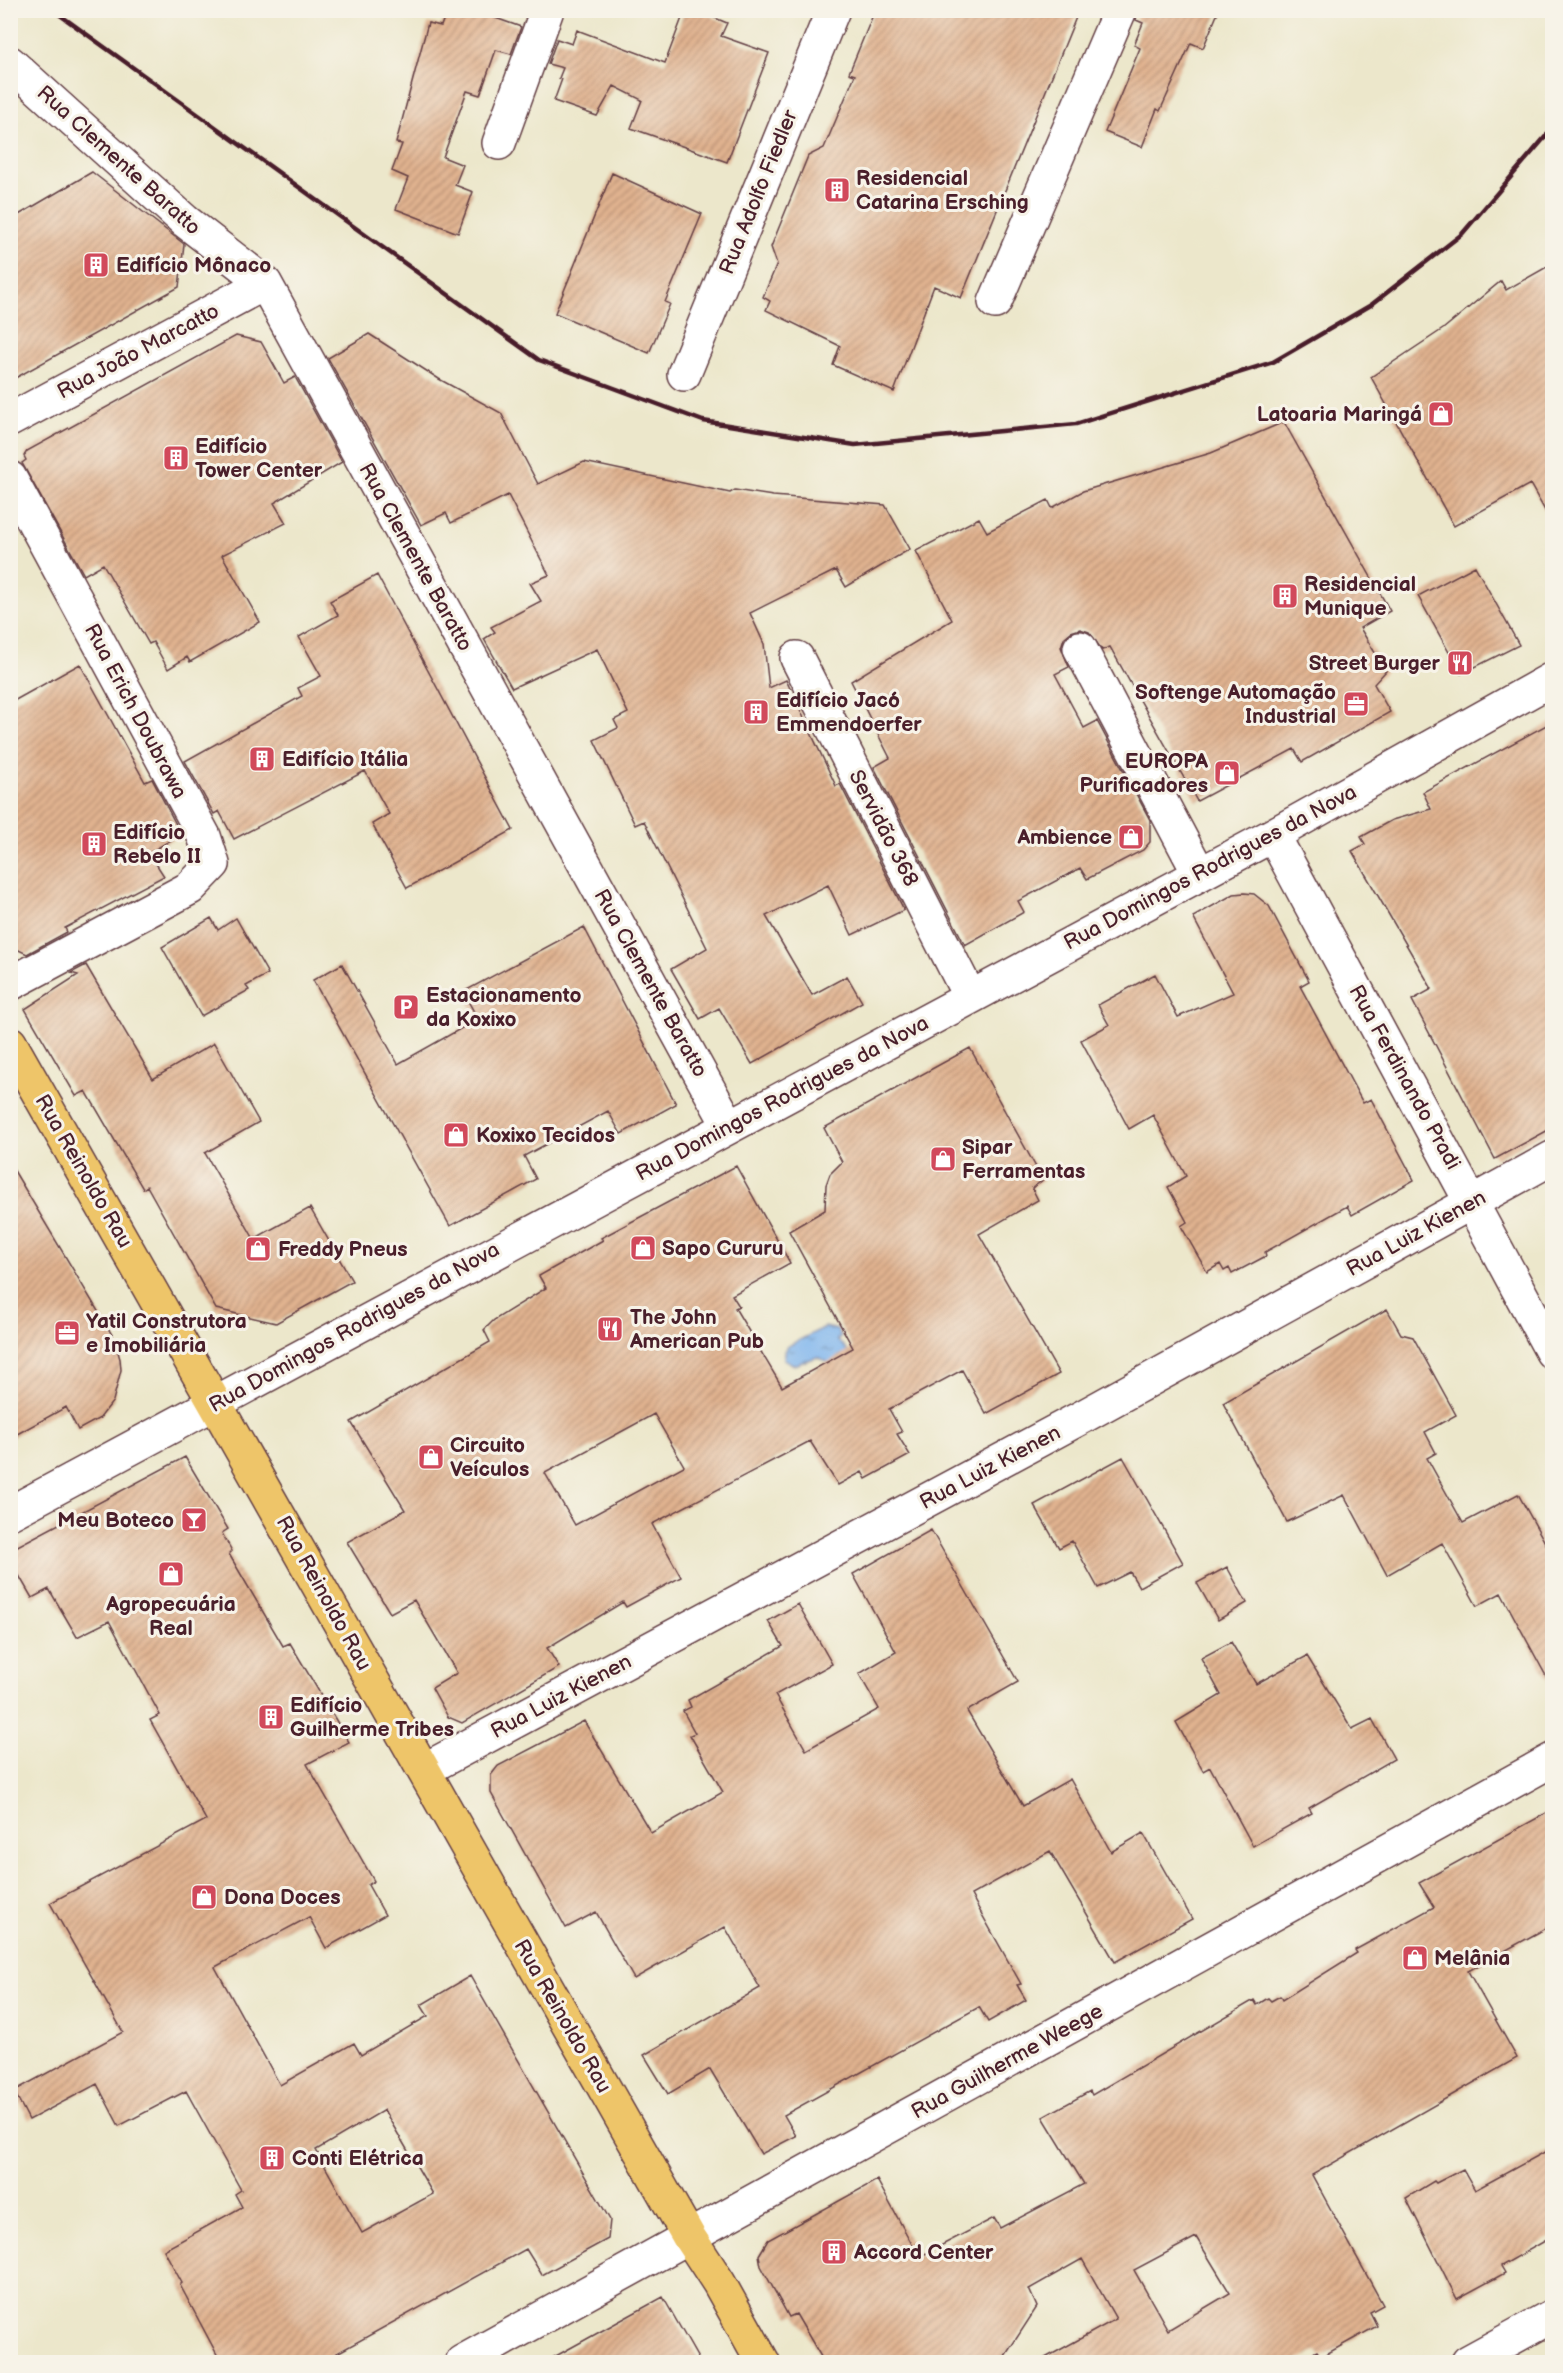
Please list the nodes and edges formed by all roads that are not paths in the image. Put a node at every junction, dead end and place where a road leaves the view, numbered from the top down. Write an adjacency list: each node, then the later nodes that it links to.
1 (547, 10): 5 (street)
2 (832, 10): 8 (street, Rua Adolfo Fiedler)
3 (1120, 10): 7 (street)
4 (10, 63): 6 (street, Rua Clemente Baratto)
5 (499, 143)
6 (265, 283): 9 (street, Rua João Marcatto); 19 (street, Rua Clemente Baratto)
7 (995, 302)
8 (684, 374)
9 (10, 420)
10 (10, 478): 16 (street, Rua Erich Doubrawa)
11 (1080, 648): 15 (street)
12 (797, 658): 17 (street, Servidão 368)
13 (1552, 679): 14 (street, Rua Domingos Rodrigues da Nova)
14 (1273, 835): 15 (street, Rua Domingos Rodrigues da Nova); 21 (street, Rua Ferdinando Pradi)
15 (1199, 873): 17 (street, Rua Domingos Rodrigues da Nova)
16 (10, 984)
17 (970, 998): 19 (street, Rua Domingos Rodrigues da Nova)
18 (10, 1043): 23 (main road, Rua Reinoldo Rau)
19 (729, 1126): 23 (street, Rua Domingos Rodrigues da Nova)
20 (1552, 1158): 21 (street, Rua Luiz Kienen)
21 (1473, 1202): 22 (street, Rua Ferdinando Pradi); 26 (street, Rua Luiz Kienen)
22 (1552, 1352)
23 (217, 1402): 24 (street, Rua Domingos Rodrigues da Nova); 26 (main road, Rua Reinoldo Rau)
24 (10, 1513)
25 (1552, 1760): 27 (street, Rua Guilherme Weege)
26 (424, 1770): 27 (main road, Rua Reinoldo Rau)
27 (689, 2237): 29 (street, Rua Guilherme Weege); 30 (main road, Rua Reinoldo Rau)
28 (1552, 2316): 31 (street)
29 (462, 2362)
30 (763, 2362)
31 (1468, 2362)

